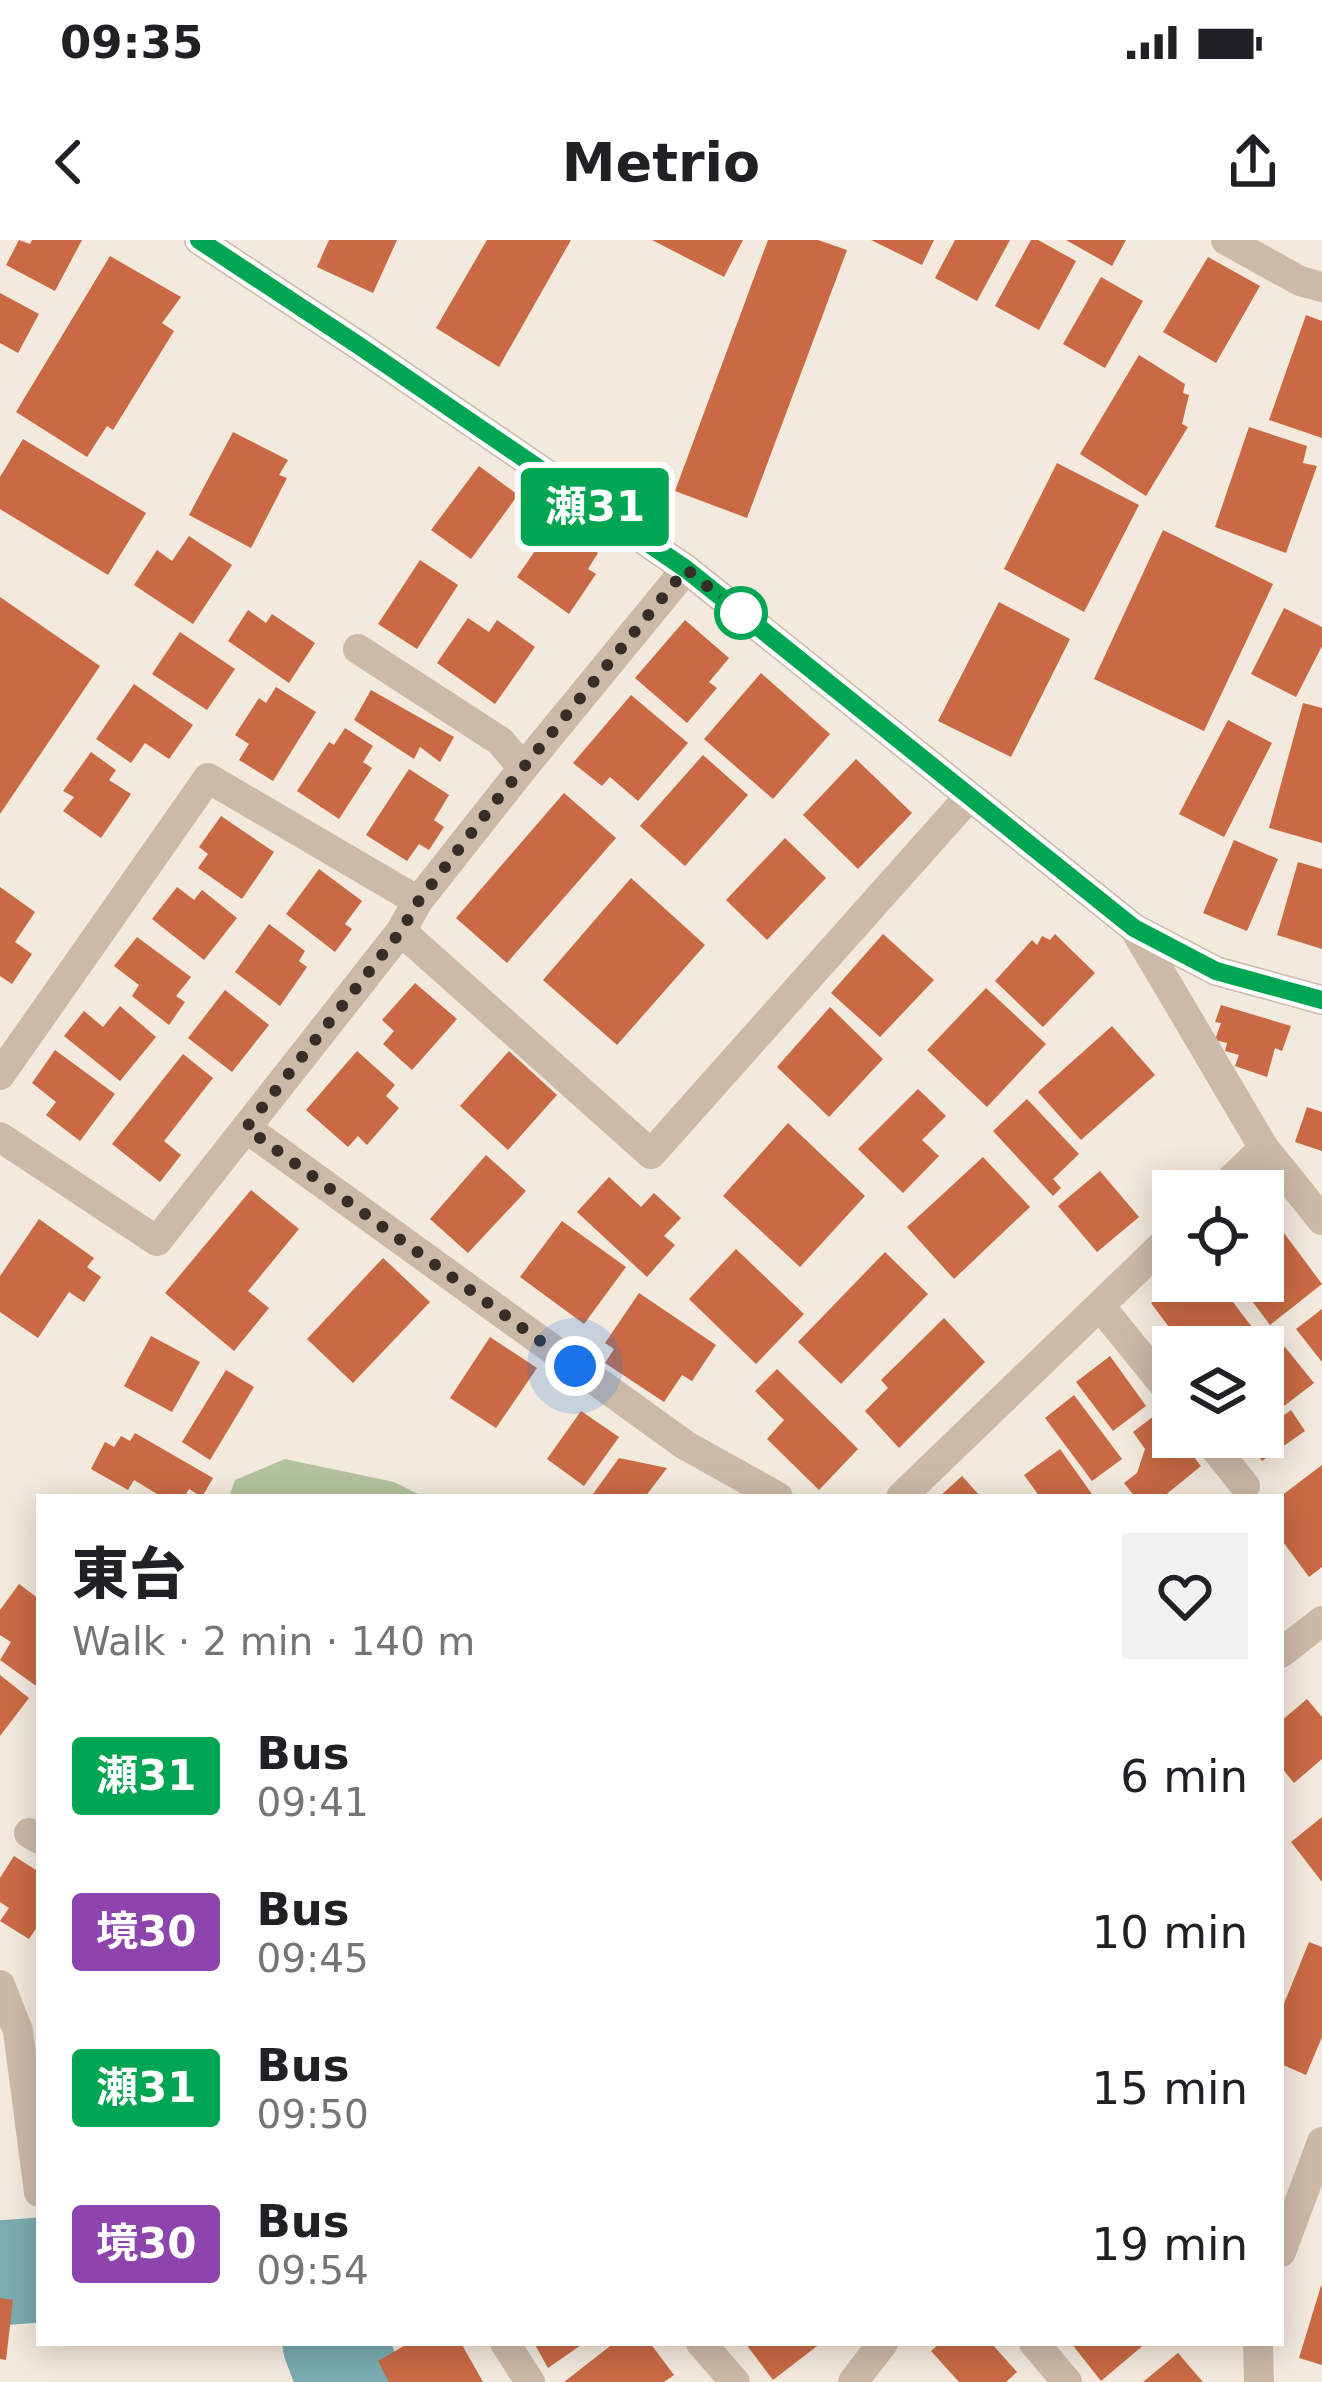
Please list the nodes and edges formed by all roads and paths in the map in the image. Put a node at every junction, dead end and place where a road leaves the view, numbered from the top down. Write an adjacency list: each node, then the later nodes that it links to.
1 (199, 240): 4 (street)
2 (1226, 240): 3 (street)
3 (1322, 287)
4 (686, 569): 6 (street); 7 (street)
5 (358, 649): 6 (street)
6 (523, 768): 8 (street)
7 (969, 797): 9 (street); 10 (street)
8 (418, 902): 10 (street); 12 (street)
9 (1134, 928): 11 (street); 15 (street)
10 (401, 931): 13 (street)
11 (1322, 1000)
12 (0, 1075)
13 (246, 1128): 14 (street); 23 (street)
14 (0, 1137)
15 (1264, 1148): 16 (street); 17 (street)
16 (1241, 1170)
17 (1322, 1220)
18 (1152, 1255): 19 (street)
19 (1100, 1306): 20 (street); 24 (street)
20 (1152, 1370)
21 (1223, 1458): 22 (street)
22 (1245, 1486)
23 (773, 1494)
24 (904, 1494)
25 (1322, 1621): 26 (street)
26 (1284, 1651)
27 (12, 1997): 29 (street)
28 (1322, 2142): 30 (street)
29 (36, 2169)
30 (1284, 2244)
31 (507, 2346): 36 (street)
32 (704, 2346): 37 (street)
33 (882, 2346): 38 (street)
34 (1037, 2346): 39 (street)
35 (1258, 2346): 40 (street)
36 (530, 2382)
37 (735, 2382)
38 (853, 2382)
39 (1067, 2382)
40 (1259, 2382)

